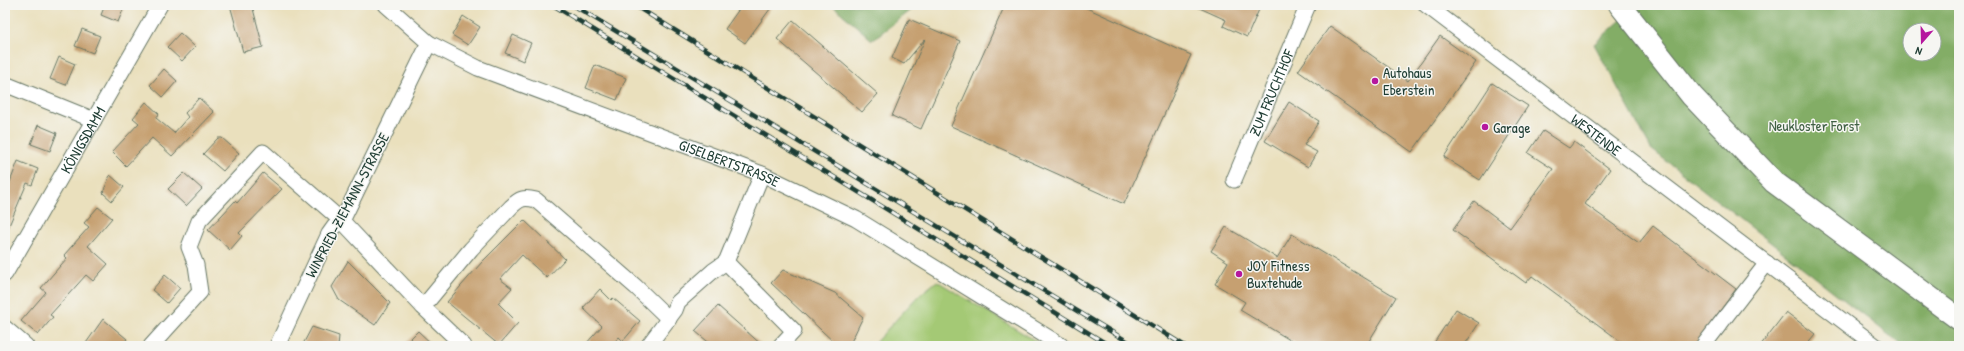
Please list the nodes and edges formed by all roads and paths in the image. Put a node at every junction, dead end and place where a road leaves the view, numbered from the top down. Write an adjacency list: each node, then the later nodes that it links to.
1 (160, 5): 8 (street, KÖNIGSDAMM)
2 (386, 5): 6 (street, GISELBERTSTRASSE)
3 (1308, 5): 10 (street, ZUM FRUCHTHOF)
4 (1426, 5): 13 (street, WESTENDE)
5 (1620, 5): 17 (main road)
6 (429, 43): 9 (street, GISELBERTSTRASSE); 11 (street, WINFRIED-ZIEMANN-STRASSE)
7 (5, 84): 8 (street)
8 (94, 120): 14 (street, KÖNIGSDAMM)
9 (762, 174): 12 (street); 25 (street, GISELBERTSTRASSE)
10 (1234, 180)
11 (342, 221): 15 (street); 20 (street); 21 (street, WINFRIED-ZIEMANN-STRASSE)
12 (726, 262): 16 (street); 24 (street)
13 (1767, 263): 26 (street); 27 (street, WESTENDE)
14 (5, 274)
15 (423, 307): 16 (street); 22 (street)
16 (669, 319): 23 (street)
17 (1959, 319)
18 (5, 328): 19 (street)
19 (26, 346)
20 (151, 346)
21 (277, 346)
22 (464, 346)
23 (648, 346)
24 (780, 346)
25 (1062, 346)
26 (1703, 346)
27 (1876, 346)

